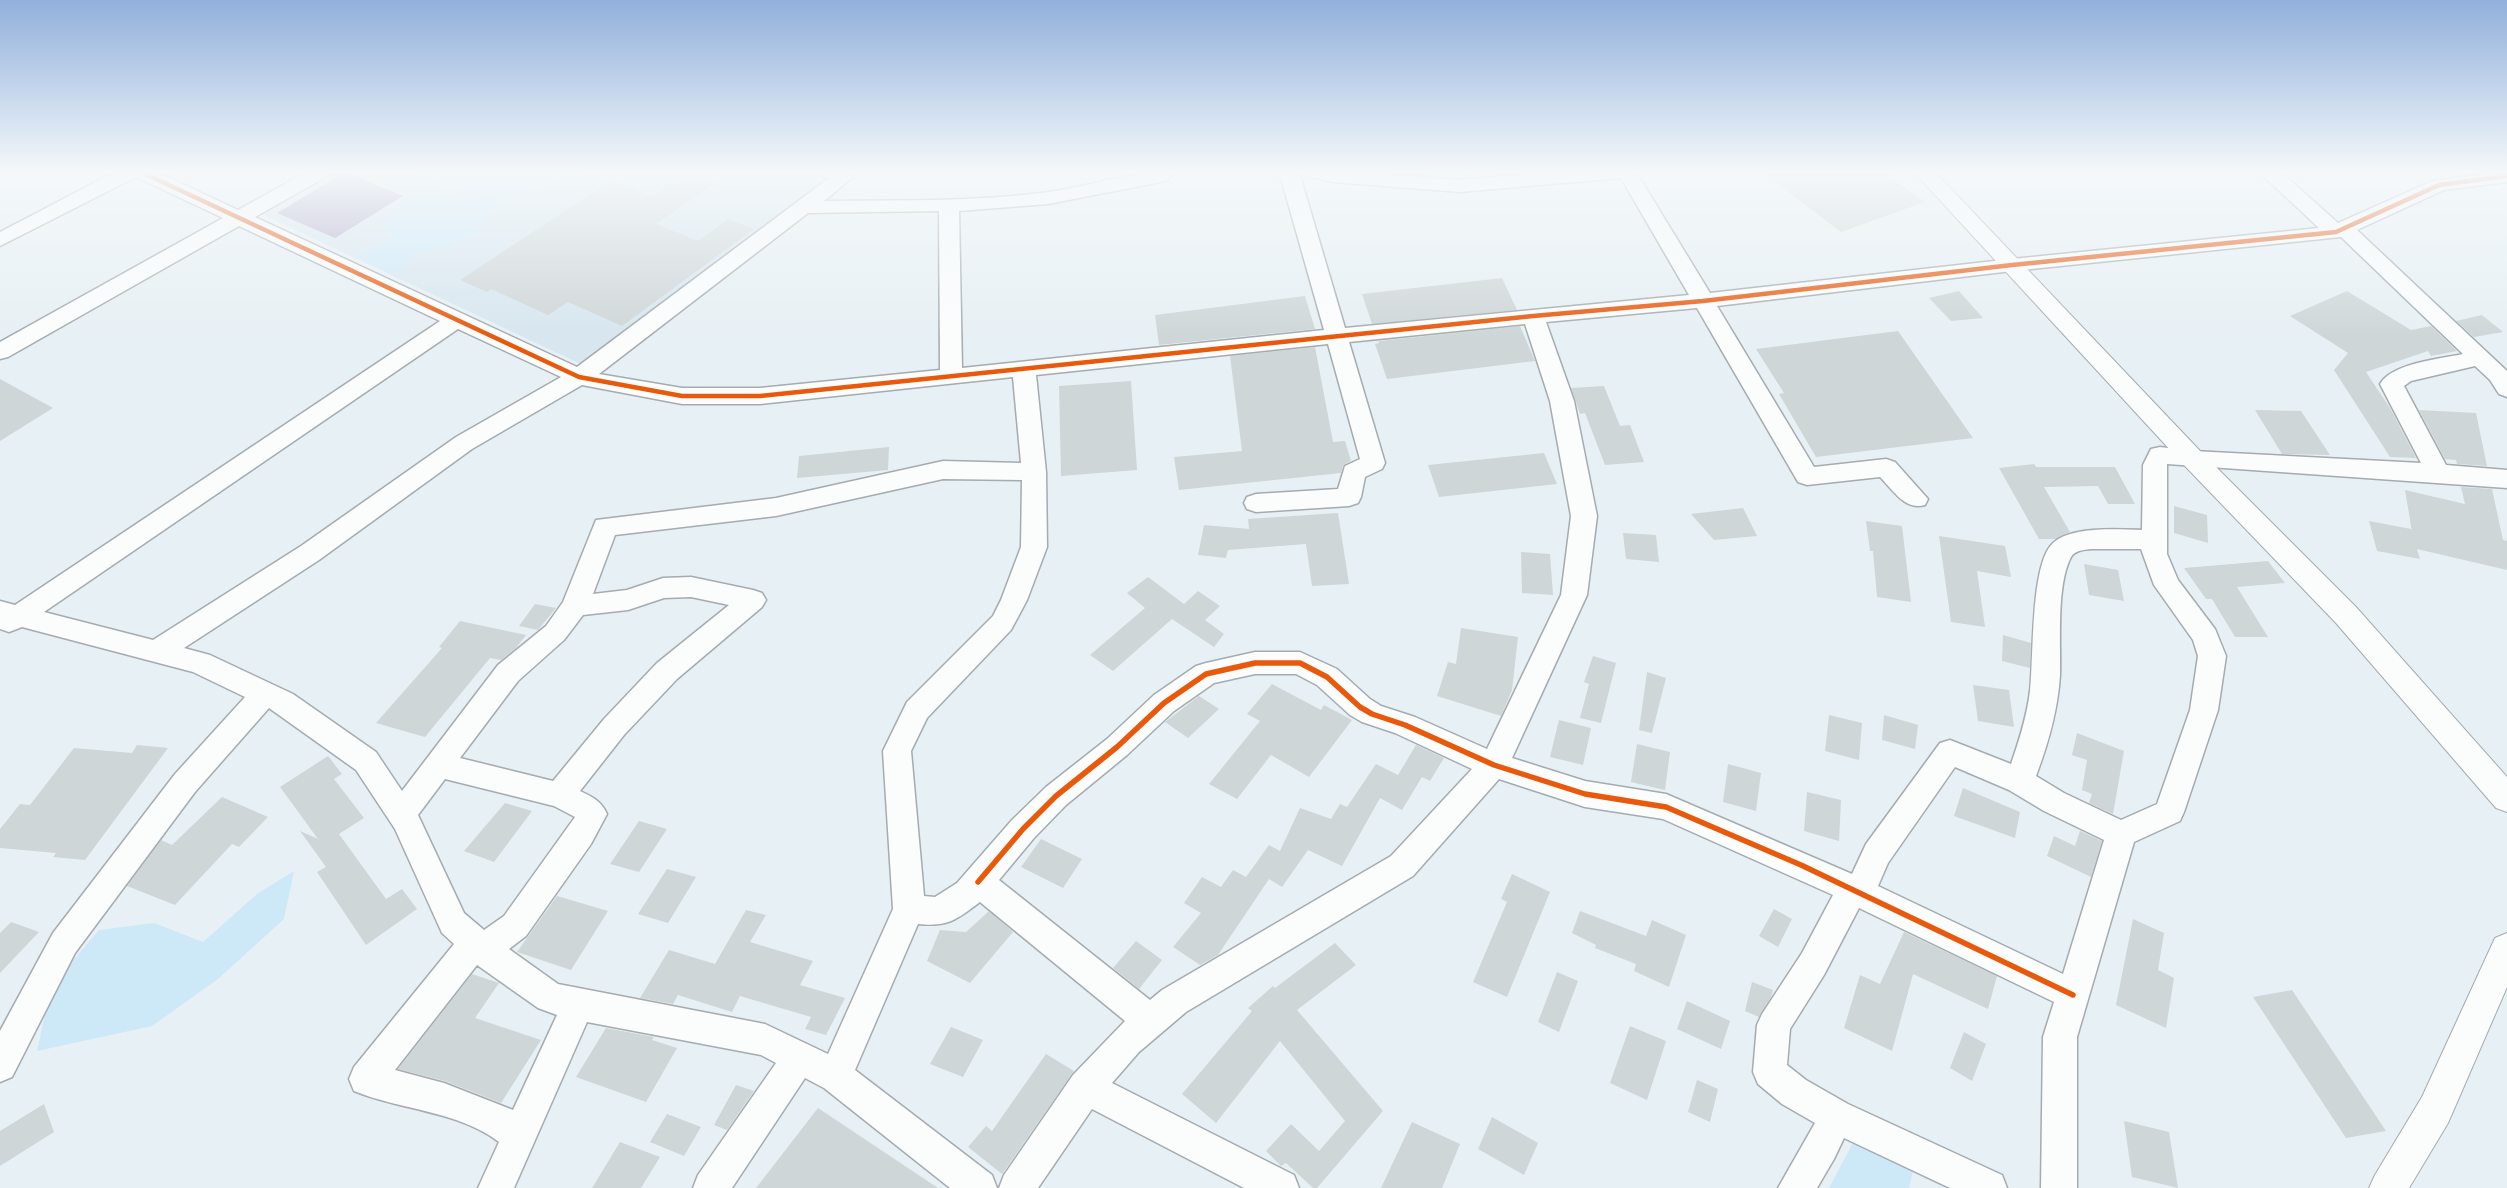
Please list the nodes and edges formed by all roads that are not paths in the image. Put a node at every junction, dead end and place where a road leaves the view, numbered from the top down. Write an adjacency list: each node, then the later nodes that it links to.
1 (26, 226): 12 (street)
2 (224, 226): 18 (street)
3 (257, 226): 16 (street)
4 (780, 226): 21 (street)
5 (949, 226): 22 (street)
6 (1305, 226): 17 (street)
7 (1660, 226): 14 (street)
8 (1975, 226): 13 (street)
9 (2335, 226): 11 (street)
10 (2350, 226): 11 (street)
11 (2340, 231): 13 (street); 19 (street)
12 (0, 240)
13 (2012, 265): 14 (street); 24 (street)
14 (1703, 301): 15 (street); 28 (street)
15 (1532, 316): 17 (street); 36 (street)
16 (456, 320): 21 (street); 32 (street)
17 (1336, 337): 20 (street); 29 (street)
18 (0, 352)
19 (2479, 358): 23 (street); 26 (street)
20 (1024, 369): 22 (street); 25 (street)
21 (579, 377): 22 (street); 33 (street)
22 (951, 377)
23 (2507, 389)
24 (2193, 459): 26 (street); 30 (street); 39 (street)
25 (1034, 472): 31 (street); 44 (street)
26 (2438, 473): 27 (street)
27 (2507, 479)
28 (1916, 499)
29 (1256, 503)
30 (2154, 540): 37 (street); 41 (street)
31 (575, 606): 35 (street); 38 (street)
32 (6, 619): 33 (street)
33 (156, 652): 34 (street)
34 (265, 694): 40 (street); 51 (street)
35 (439, 765): 38 (street); 40 (street)
36 (1494, 766): 42 (street); 43 (street); 49 (street)
37 (2019, 781): 41 (street); 43 (street)
38 (558, 795): 45 (street)
39 (2507, 799)
40 (401, 815): 45 (street)
41 (2121, 834): 47 (street)
42 (978, 882): 44 (street); 49 (street)
43 (1855, 891): 47 (street); 54 (street)
44 (909, 908): 52 (street)
45 (479, 946): 48 (street); 55 (street)
46 (2507, 949): 64 (street)
47 (2074, 995): 63 (street)
48 (578, 1005): 50 (street); 55 (street)
49 (1148, 1019): 53 (street)
50 (799, 1057): 52 (street); 57 (street)
51 (0, 1065)
52 (836, 1076): 58 (street)
53 (1085, 1087): 59 (street); 60 (street)
54 (1836, 1116): 61 (street); 62 (street)
55 (519, 1136): 56 (street)
56 (496, 1188)
57 (711, 1188)
58 (979, 1188)
59 (1017, 1188)
60 (1281, 1188)
61 (1796, 1188)
62 (1990, 1188)
63 (2058, 1188)
64 (2388, 1188)

